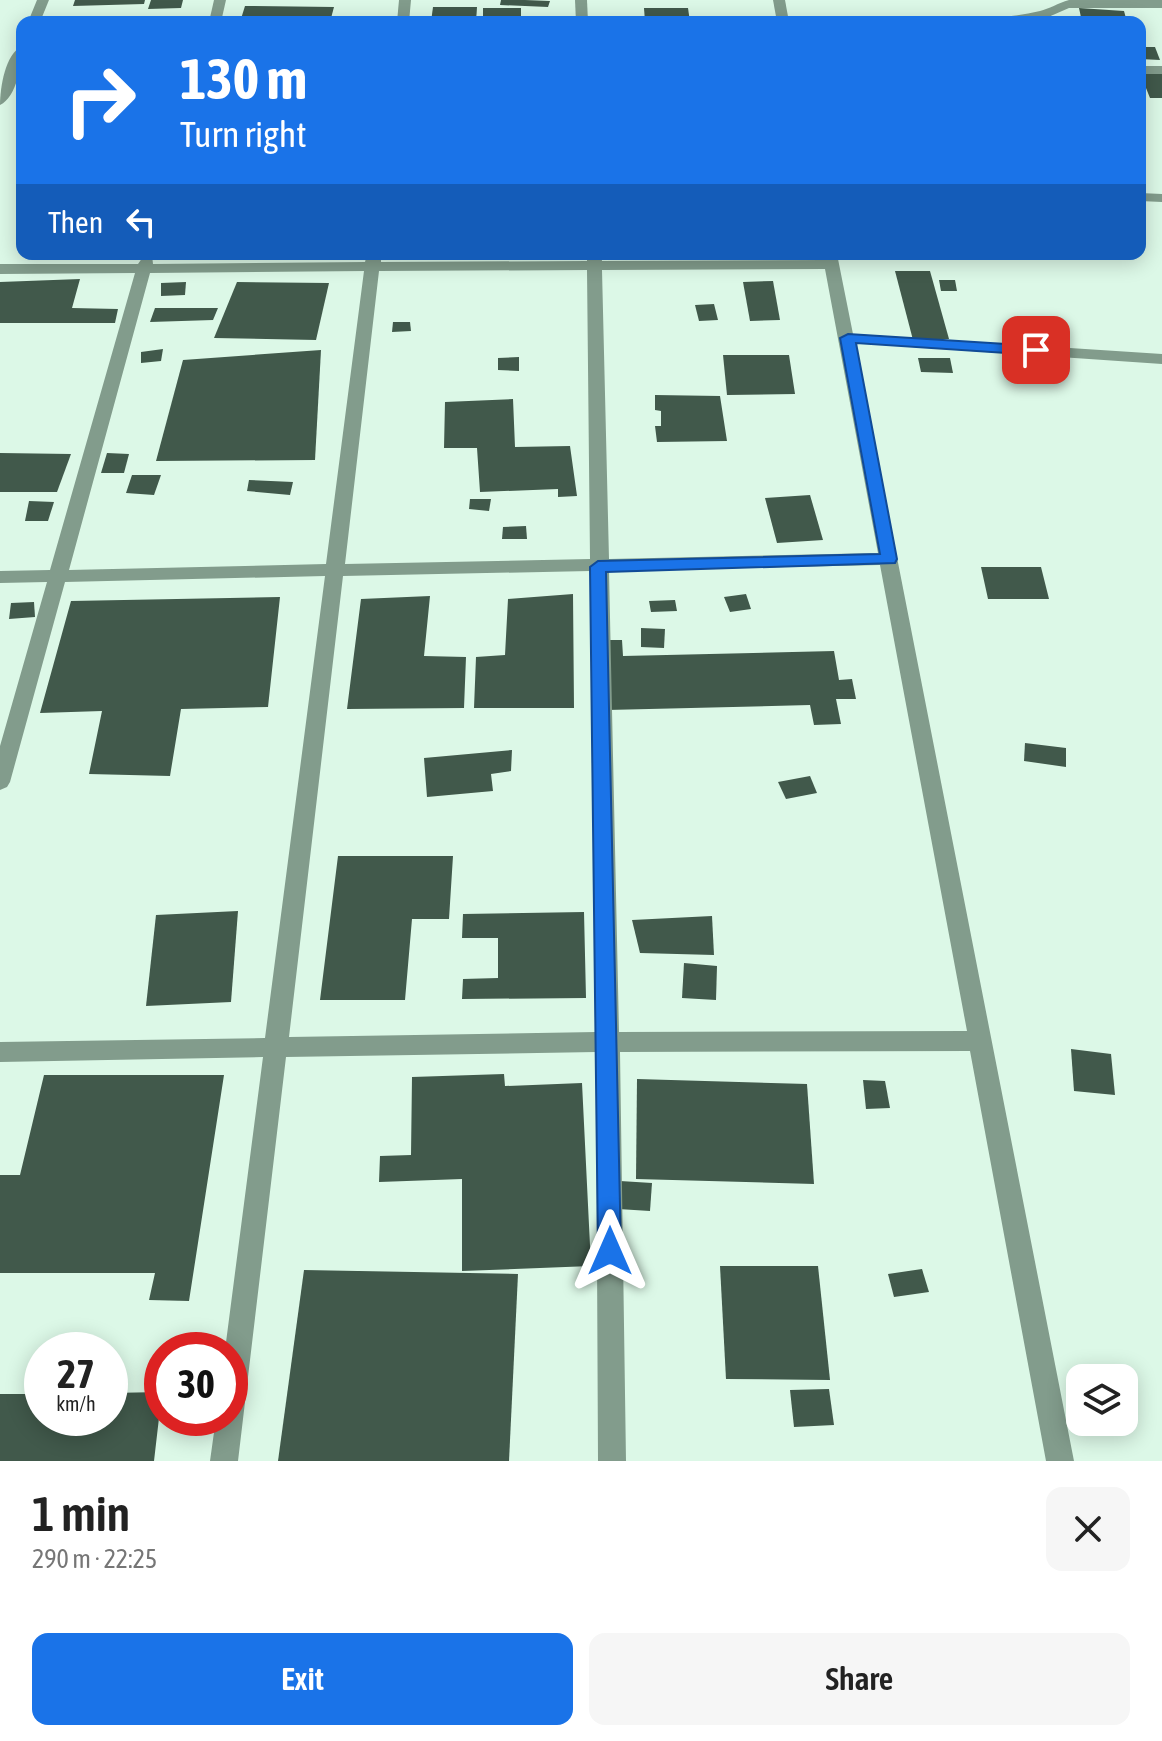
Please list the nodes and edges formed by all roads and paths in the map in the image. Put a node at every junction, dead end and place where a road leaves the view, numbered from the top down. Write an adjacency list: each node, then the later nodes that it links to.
1 (1162, 4): 2 (street)
2 (1049, 16)
3 (16, 65): 4 (street)
4 (0, 101)
5 (594, 260): 8 (street); 13 (street)
6 (831, 260): 10 (street)
7 (146, 261): 8 (street); 9 (street); 15 (street)
8 (373, 261): 14 (street)
9 (0, 269)
10 (848, 338): 11 (street); 12 (street)
11 (1162, 359)
12 (889, 559): 13 (street); 18 (street)
13 (598, 567): 14 (street); 19 (street)
14 (335, 571): 15 (street); 20 (street)
15 (58, 576): 16 (street); 17 (street)
16 (0, 577)
17 (0, 782)
18 (979, 1041): 19 (street); 26 (street)
19 (608, 1042): 20 (street); 25 (street)
20 (276, 1048): 21 (street); 22 (street)
21 (0, 1052)
22 (241, 1332)
23 (227, 1436): 24 (street)
24 (224, 1461)
25 (612, 1461)
26 (1060, 1461)

